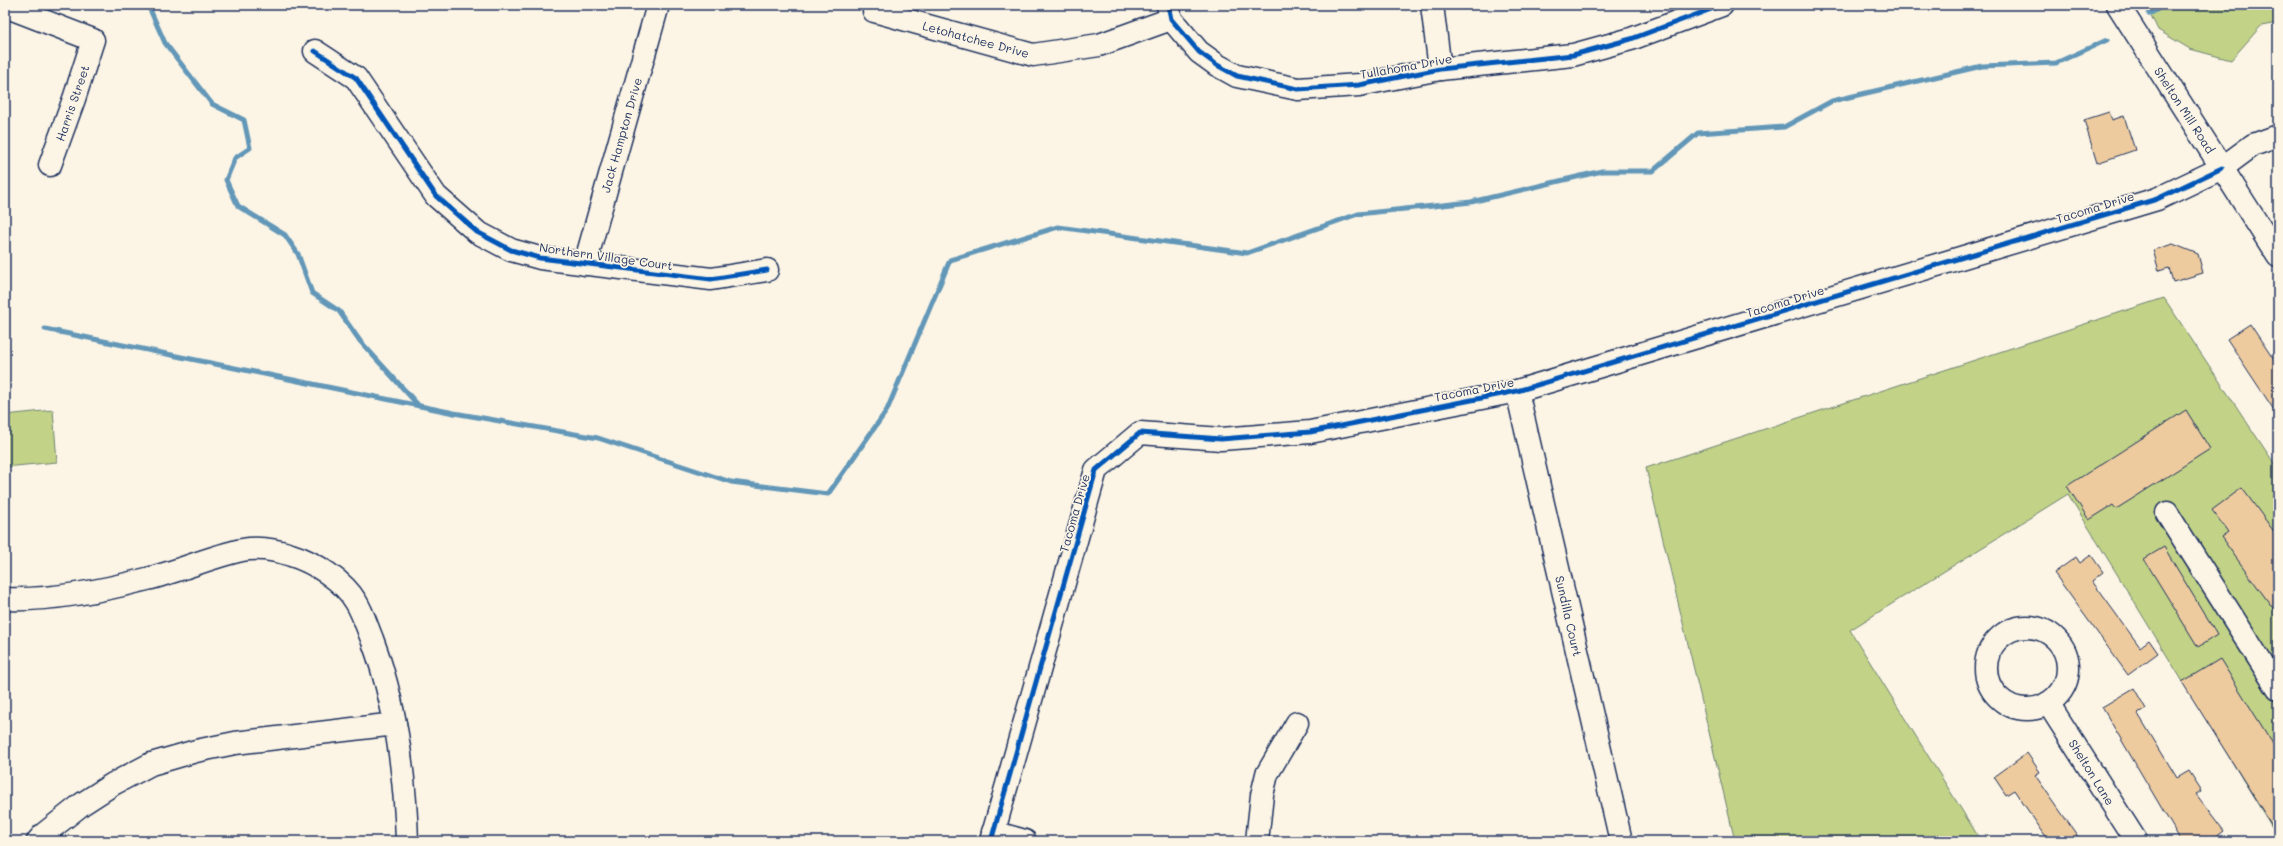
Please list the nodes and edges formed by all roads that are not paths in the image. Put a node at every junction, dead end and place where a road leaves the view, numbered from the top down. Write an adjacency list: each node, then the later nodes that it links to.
1 (658, 5): 15 (street, Jack Hampton Drive)
2 (1432, 5): 9 (street)
3 (1722, 5): 9 (street, Tullahoma Drive)
4 (5, 6): 11 (street, Harris Street)
5 (875, 8): 7 (street, Letohatchee Drive)
6 (2121, 10): 12 (street, Shelton Mill Road)
7 (1170, 12): 9 (street, Tullahoma Drive)
8 (315, 51): 15 (street, Northern Village Court)
9 (1440, 69)
10 (2278, 136): 12 (street, Tacoma Drive)
11 (50, 165)
12 (2222, 168): 13 (street, Shelton Mill Road); 17 (street, Tacoma Drive)
13 (2271, 228): 14 (street, Shelton Mill Road)
14 (2278, 256)
15 (585, 264): 16 (street, Northern Village Court)
16 (767, 270)
17 (1517, 391): 24 (street, Tacoma Drive); 29 (street, Sundilla Court)
18 (2167, 513): 20 (street)
19 (5, 598): 23 (street)
20 (2278, 689)
21 (2048, 703): 30 (street, Shelton Lane)
22 (1297, 723): 28 (street)
23 (395, 724): 25 (street); 26 (street)
24 (992, 837): 27 (street)
25 (38, 841)
26 (408, 841)
27 (1025, 841)
28 (1257, 841)
29 (1621, 841)
30 (2136, 841)

